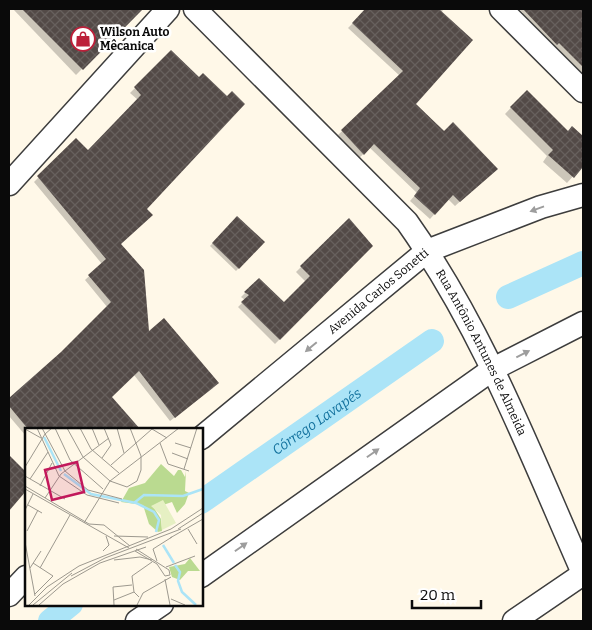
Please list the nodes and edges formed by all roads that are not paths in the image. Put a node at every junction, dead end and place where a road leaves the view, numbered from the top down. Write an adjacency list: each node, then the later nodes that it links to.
1 (168, 9): 5 (street)
2 (194, 9): 7 (street, Rua Antônio Antunes de Almeida)
3 (501, 9): 4 (street)
4 (583, 90)
5 (9, 184)
6 (583, 196): 7 (street, Avenida Carlos Sonetti, one-way to 7)
7 (427, 251): 9 (street, Rua Antônio Antunes de Almeida); 10 (street, Avenida Carlos Sonetti, one-way to 10)
8 (583, 323): 9 (street, one-way to 8)
9 (489, 360): 11 (street, Rua Antônio Antunes de Almeida); 12 (street, one-way to 9)
10 (202, 437)
11 (583, 573): 17 (street)
12 (202, 575)
13 (25, 578): 14 (street)
14 (9, 595)
15 (161, 605): 16 (street)
16 (137, 621)
17 (514, 621)

